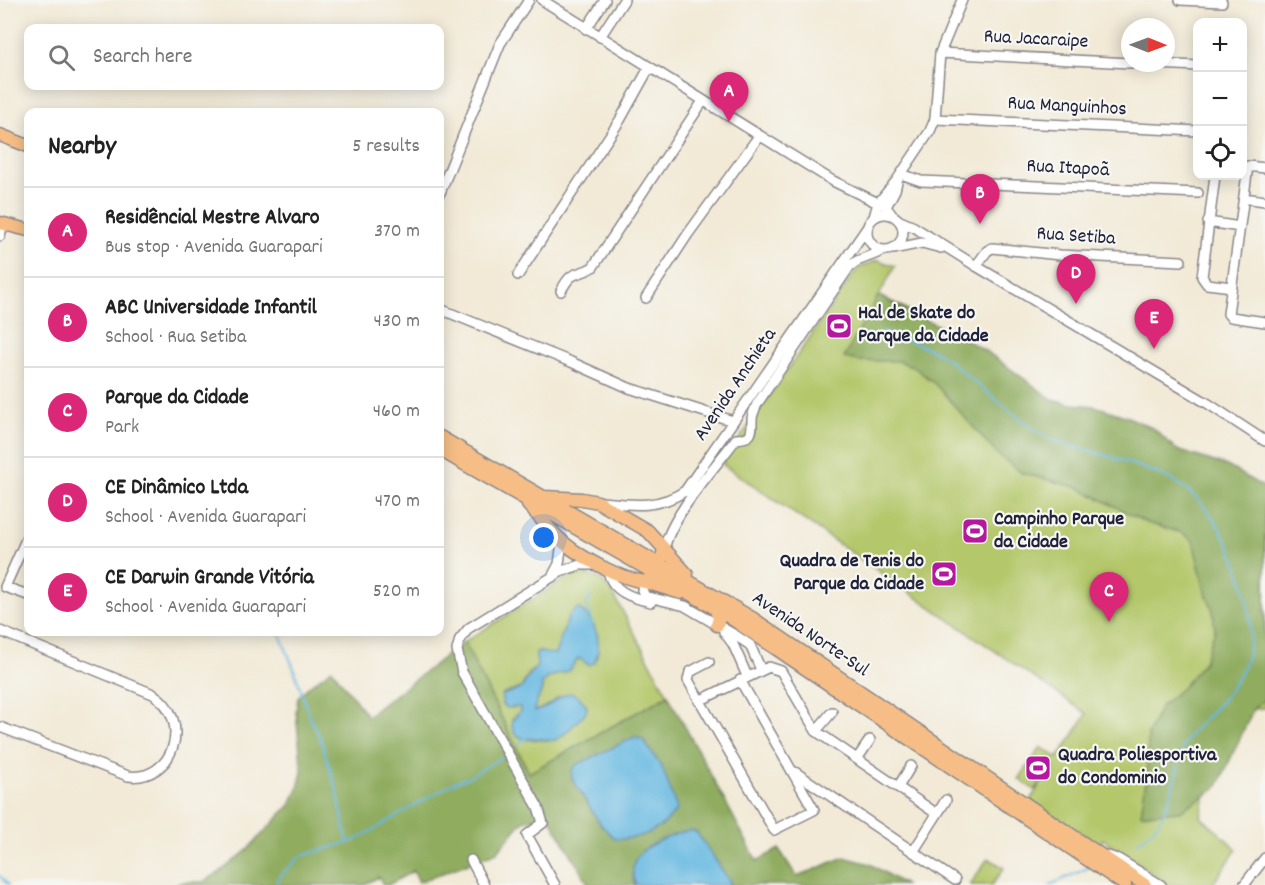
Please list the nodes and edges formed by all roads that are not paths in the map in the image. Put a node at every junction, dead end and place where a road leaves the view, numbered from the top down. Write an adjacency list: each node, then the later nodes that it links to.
1 (530, 0): 26 (street)
2 (542, 0): 8 (street)
3 (605, 0): 8 (street)
4 (624, 0): 9 (street)
5 (962, 0): 10 (street, Avenida Anchieta)
6 (1180, 0): 7 (street)
7 (1222, 2)
8 (586, 29): 9 (street)
9 (600, 37): 14 (street)
10 (940, 53): 11 (street, Rua Jacaraipe); 16 (street, Avenida Anchieta)
11 (1121, 63)
12 (1175, 65): 13 (street)
13 (1193, 66)
14 (649, 68): 15 (street); 42 (street)
15 (703, 102): 19 (street); 44 (street)
16 (935, 119): 17 (street, Rua Manguinhos); 23 (street, Avenida Anchieta)
17 (1193, 131)
18 (0, 135): 20 (main road)
19 (759, 136): 28 (street); 45 (street)
20 (24, 144)
21 (1247, 165): 22 (street)
22 (1265, 168)
23 (899, 177): 27 (street, Rua Itapoã); 31 (street, Avenida Anchieta)
24 (1214, 180): 34 (street)
25 (1245, 180): 29 (street)
26 (444, 183)
27 (1197, 193)
28 (860, 196): 31 (street); 33 (street)
29 (1244, 198): 30 (street); 36 (street)
30 (1265, 201)
31 (882, 205): 32 (street); 33 (street, Avenida Anchieta)
32 (896, 218): 33 (street); 38 (street); 39 (street)
33 (871, 221): 38 (street); 49 (street, Avenida Anchieta)
34 (1208, 222): 36 (street); 43 (street)
35 (1, 227): 37 (main road)
36 (1240, 227): 43 (street)
37 (24, 230)
38 (888, 250): 39 (street, Avenida Anchieta); 48 (street, Avenida Anchieta)
39 (952, 251): 41 (street)
40 (1181, 261): 41 (street, Rua Setiba)
41 (976, 266): 52 (street)
42 (518, 275)
43 (1232, 287): 47 (street)
44 (561, 291)
45 (646, 298)
46 (444, 311): 49 (street)
47 (1265, 322)
48 (752, 418): 49 (street); 51 (street, Avenida Anchieta)
49 (733, 421): 51 (street); 57 (street, Avenida Anchieta)
50 (444, 439): 55 (main road, Avenida Norte-Sul)
51 (736, 439): 61 (street, Avenida Anchieta)
52 (1265, 441)
53 (444, 452): 54 (main road, Avenida Norte-Sul)
54 (519, 496): 58 (main road, Avenida Norte-Sul); 59 (main road)
55 (542, 496): 56 (main road); 58 (main road, Avenida Norte-Sul)
56 (582, 499): 57 (main road); 58 (main road)
57 (598, 502): 61 (main road)
58 (565, 515): 59 (main road); 63 (main road, Avenida Norte-Sul)
59 (562, 541): 62 (main road); 64 (street)
60 (24, 544): 66 (street)
61 (664, 550): 63 (main road); 67 (main road)
62 (605, 568): 64 (street); 65 (main road); 70 (street)
63 (658, 568): 65 (main road); 67 (main road, Avenida Norte-Sul)
64 (551, 579): 99 (street)
65 (645, 582): 67 (main road); 70 (street)
66 (5, 587): 68 (street); 69 (street)
67 (701, 593): 71 (main road, Avenida Norte-Sul); 94 (main road, Avenida Norte-Sul)
68 (24, 594)
69 (0, 598)
70 (658, 600): 72 (street)
71 (715, 608): 72 (main road); 74 (main road, Avenida Norte-Sul)
72 (719, 626): 75 (street); 76 (street)
73 (0, 631): 82 (street)
74 (760, 636): 75 (street); 100 (main road, Avenida Norte-Sul)
75 (750, 645): 76 (street); 78 (street)
76 (738, 653): 79 (street)
77 (709, 662): 80 (street)
78 (761, 670): 79 (street); 83 (street)
79 (744, 678): 80 (street); 87 (street)
80 (699, 701): 90 (street)
81 (832, 712): 83 (street)
82 (1, 730)
83 (816, 731): 85 (street)
84 (870, 740): 85 (street)
85 (857, 759): 89 (street)
86 (911, 766): 89 (street)
87 (791, 770): 88 (street); 90 (street)
88 (817, 787): 90 (street); 93 (street)
89 (898, 787): 92 (street)
90 (807, 797)
91 (946, 800): 92 (street)
92 (937, 814): 93 (street)
93 (913, 852): 97 (street)
94 (1095, 852): 101 (main road, Avenida Norte-Sul); 102 (street)
95 (1265, 858): 103 (street)
96 (471, 860): 98 (street)
97 (955, 880)
98 (484, 885)
99 (555, 885)
100 (1125, 885)
101 (1145, 885)
102 (1161, 885)
103 (1244, 885)

